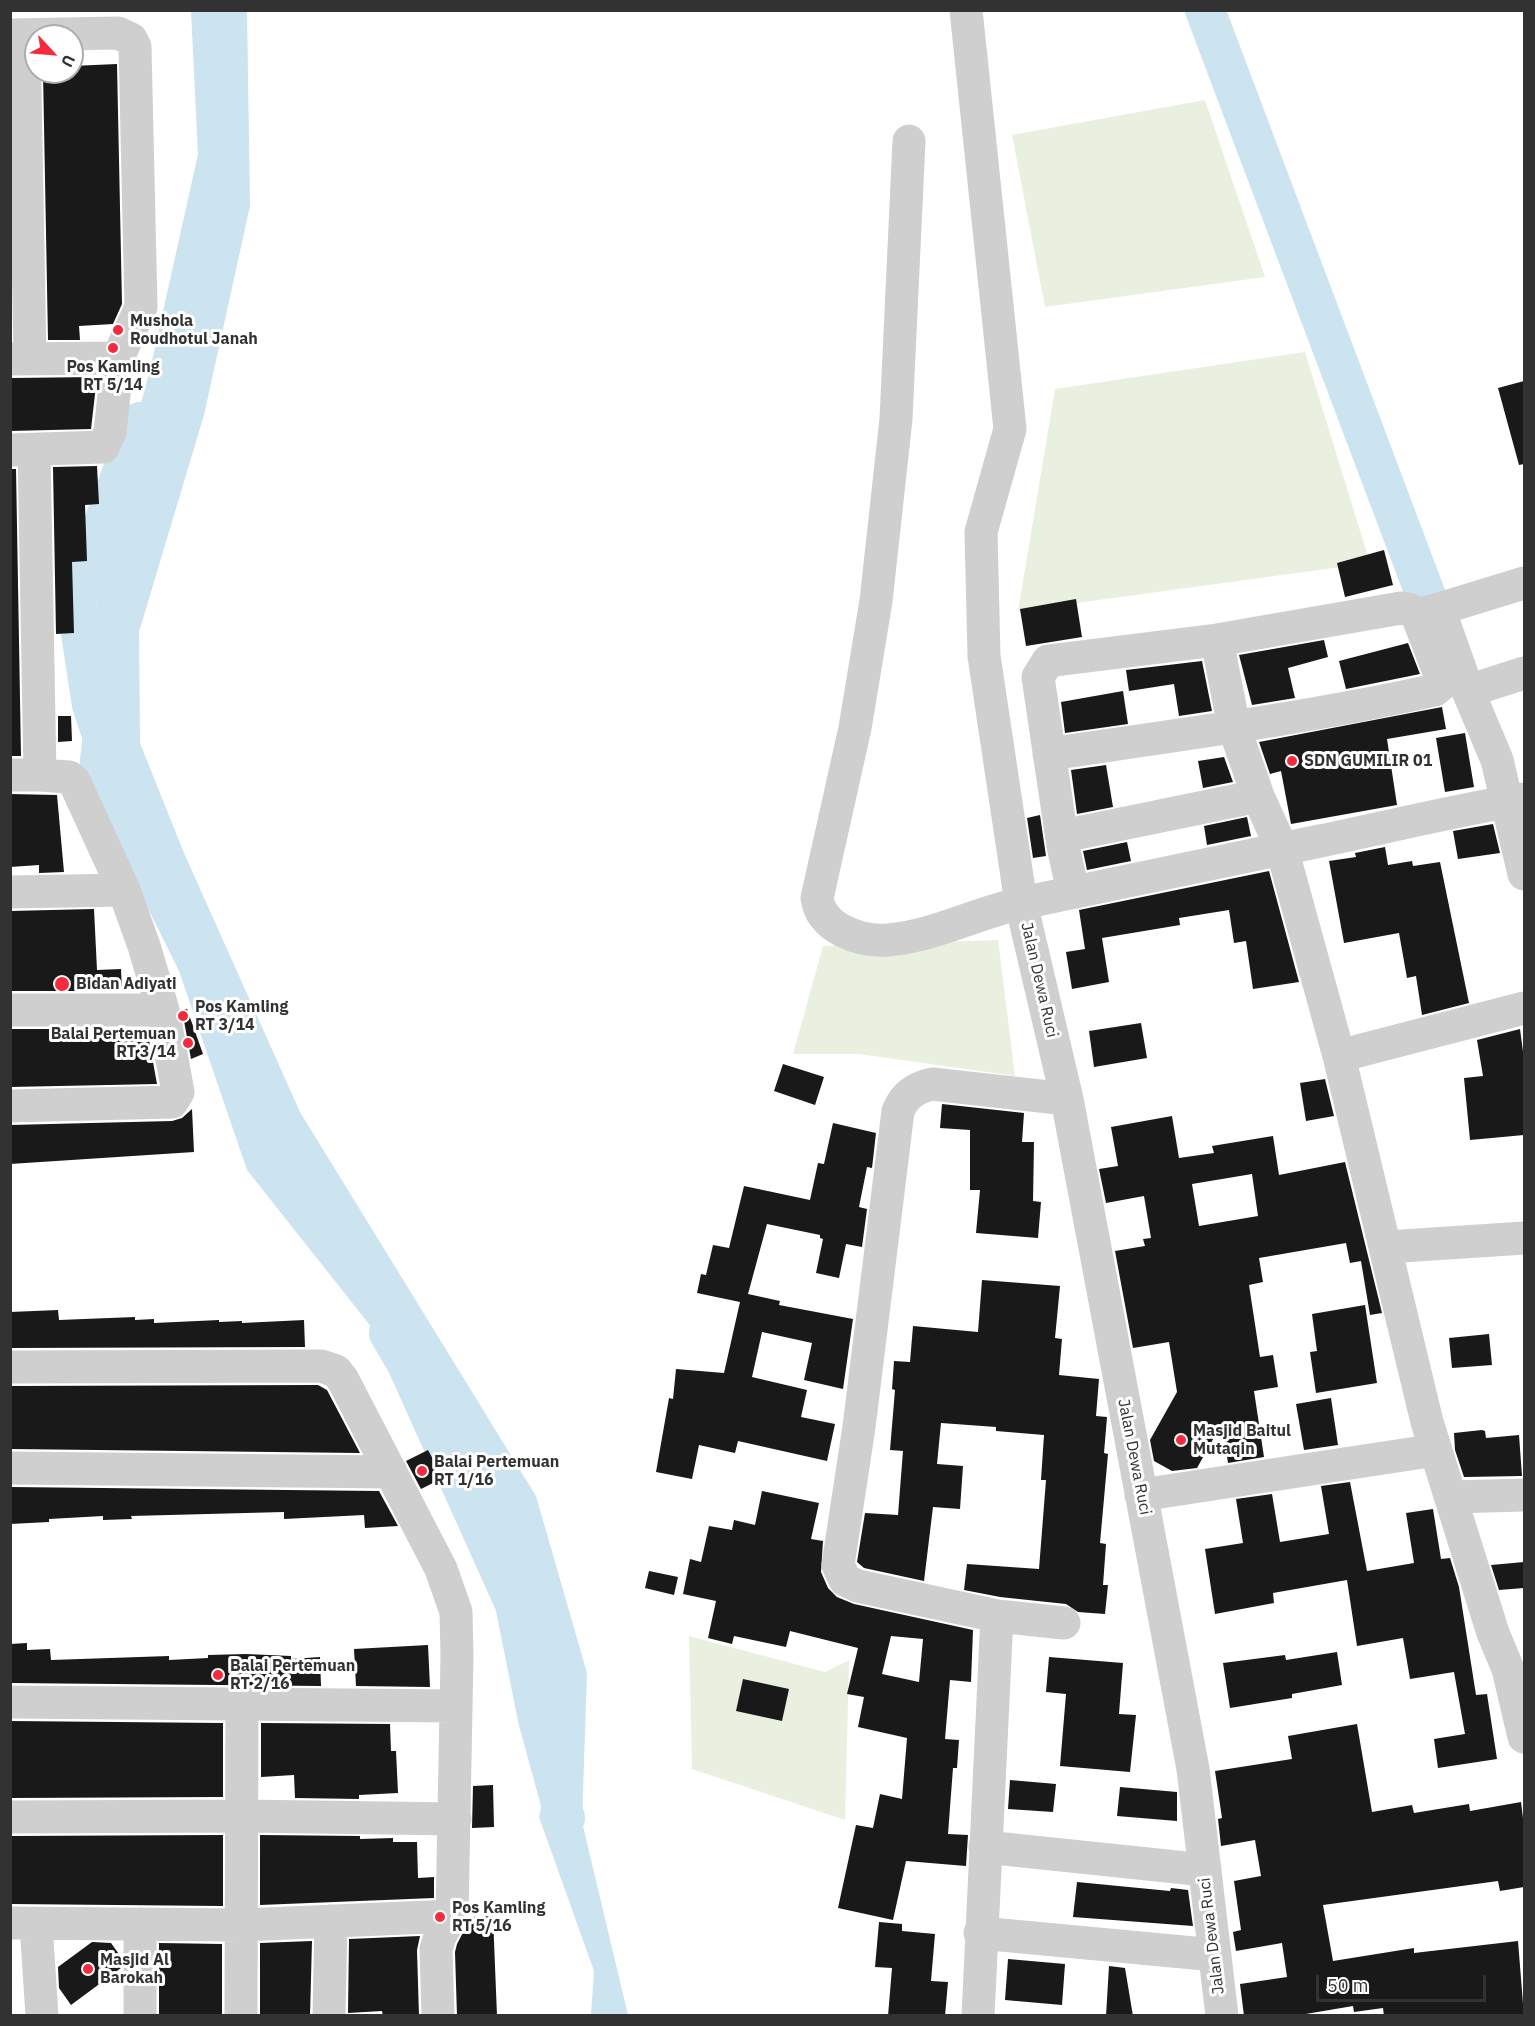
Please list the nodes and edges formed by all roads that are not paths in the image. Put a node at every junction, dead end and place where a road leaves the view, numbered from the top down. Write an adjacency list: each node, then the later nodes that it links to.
1 (966, 10): 23 (street, Jalan Dewa Ruci)
2 (17, 35): 4 (street); 5 (street)
3 (909, 141): 23 (street)
4 (117, 358): 5 (street); 6 (street)
5 (20, 359)
6 (22, 451): 14 (street)
7 (1524, 583): 8 (street)
8 (1429, 611): 9 (street); 11 (street); 12 (street)
9 (1217, 640): 12 (street); 13 (street)
10 (1524, 673): 11 (street)
11 (1468, 691): 16 (street)
12 (1234, 727): 13 (street); 15 (street)
13 (1049, 754): 17 (street)
14 (25, 775): 20 (street)
15 (1258, 796): 17 (street); 18 (street)
16 (1515, 800): 18 (street); 19 (street)
17 (1063, 836): 22 (street)
18 (1282, 849): 22 (street); 27 (street)
19 (1524, 874)
20 (124, 890): 21 (street); 26 (street)
21 (10, 892)
22 (1073, 892): 23 (street)
23 (1021, 903): 28 (street, Jalan Dewa Ruci)
24 (1524, 1008): 27 (street)
25 (10, 1010): 26 (street)
26 (162, 1010): 29 (street)
27 (1340, 1056): 31 (street)
28 (1066, 1099): 36 (street, Jalan Dewa Ruci); 39 (street)
29 (10, 1106)
30 (1524, 1238): 31 (street)
31 (1387, 1247): 33 (street)
32 (10, 1367): 35 (street)
33 (1436, 1450): 36 (street); 38 (street)
34 (10, 1468): 35 (street)
35 (391, 1472): 43 (street)
36 (1141, 1495): 49 (street, Jalan Dewa Ruci)
37 (1524, 1495): 38 (street)
38 (1452, 1497): 44 (street)
39 (997, 1616): 40 (street); 48 (street)
40 (1064, 1623)
41 (10, 1702): 42 (street)
42 (242, 1705): 43 (street); 45 (street)
43 (456, 1706): 47 (street)
44 (1524, 1737)
45 (243, 1816): 46 (street); 47 (street); 54 (street)
46 (10, 1817)
47 (455, 1819): 50 (street)
48 (985, 1847): 49 (street); 55 (street)
49 (1205, 1870): 56 (street, Jalan Dewa Ruci)
50 (452, 1916): 51 (street); 61 (street)
51 (331, 1921): 54 (street); 60 (street)
52 (23, 1924): 53 (street); 57 (street)
53 (140, 1924): 54 (street); 58 (street)
54 (242, 1925): 59 (street)
55 (980, 1933): 56 (street); 62 (street)
56 (1215, 1955): 63 (street, Jalan Dewa Ruci)
57 (42, 2016)
58 (140, 2016)
59 (241, 2016)
60 (329, 2016)
61 (438, 2016)
62 (978, 2016)
63 (1222, 2016)

